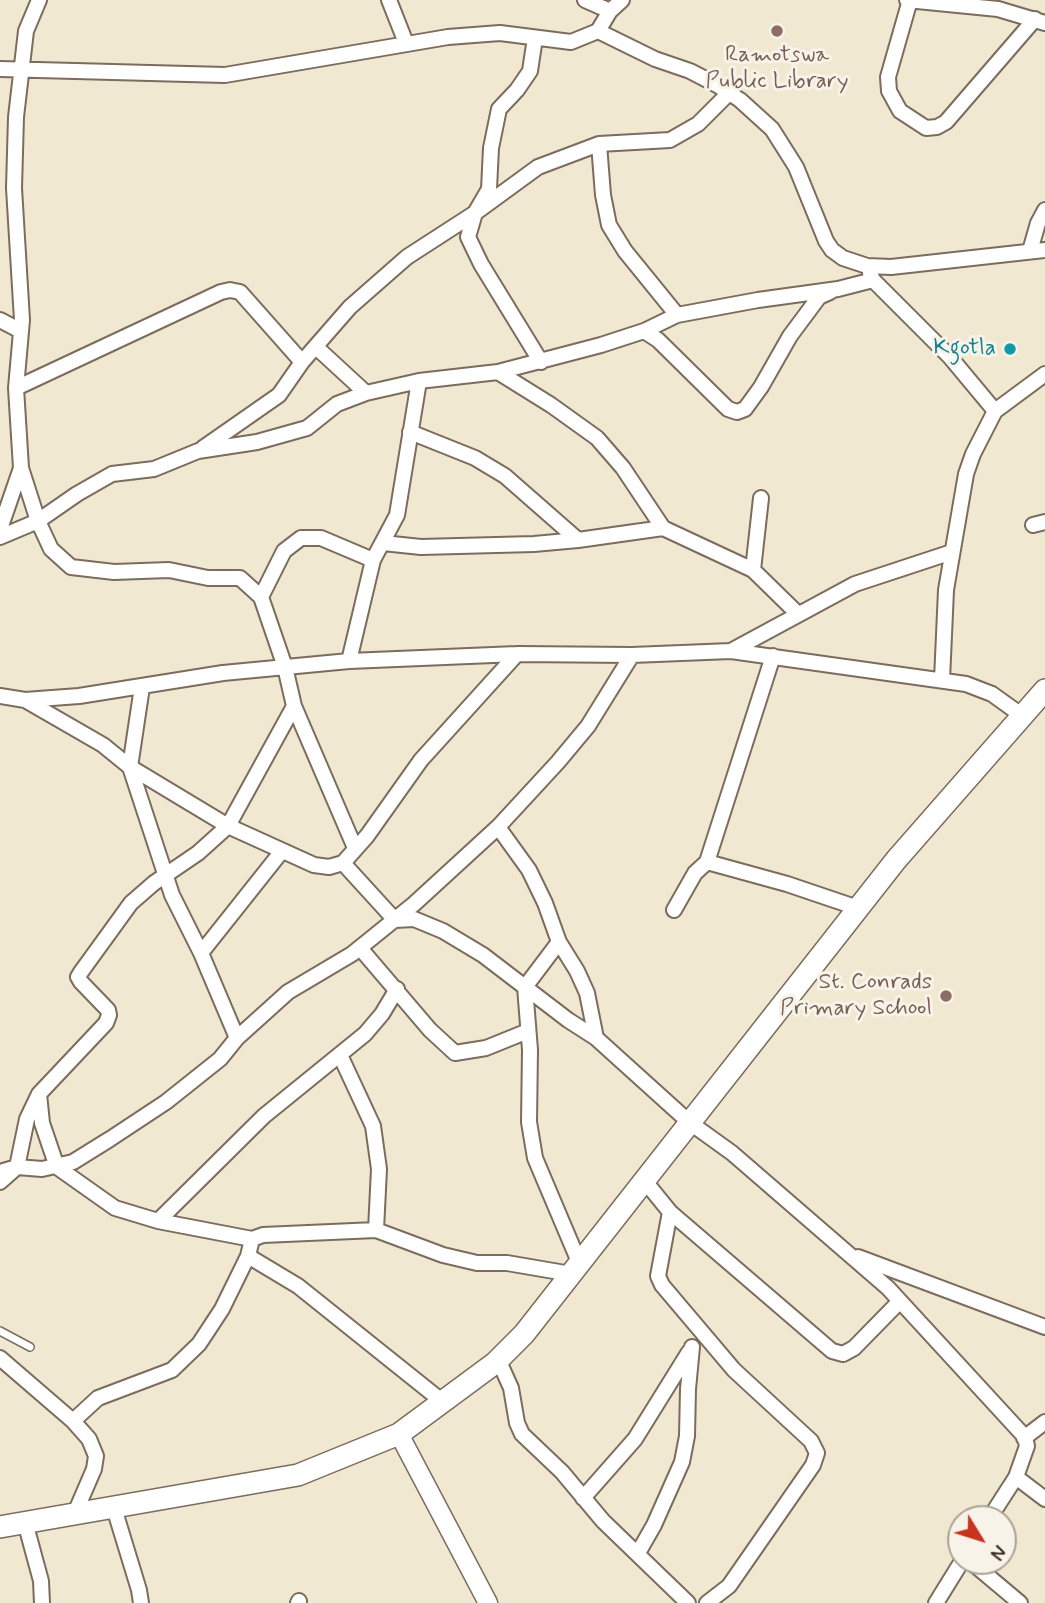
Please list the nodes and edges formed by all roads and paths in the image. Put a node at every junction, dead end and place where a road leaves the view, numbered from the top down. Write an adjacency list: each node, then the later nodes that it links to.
1 (39, 0): 11 (street)
2 (388, 0): 10 (street)
3 (585, 0): 6 (street)
4 (622, 0): 6 (street)
5 (909, 0): 7 (street); 7 (street)
6 (611, 11): 8 (street)
7 (1040, 21)
8 (598, 31): 9 (street); 13 (street)
9 (535, 38): 10 (street); 16 (street)
10 (405, 43): 11 (street)
11 (21, 68): 12 (street); 22 (street)
12 (0, 69)
13 (729, 93): 14 (street); 18 (street)
14 (599, 144): 16 (street); 20 (street)
15 (1045, 210): 17 (street)
16 (475, 214): 24 (street); 26 (street)
17 (1037, 251): 18 (street)
18 (870, 273): 19 (street); 32 (street)
19 (838, 289): 20 (street); 23 (street)
20 (677, 315): 23 (street)
21 (0, 320): 22 (street)
22 (21, 331): 30 (street)
23 (644, 331): 26 (street)
24 (316, 347): 25 (street); 31 (street)
25 (302, 362): 30 (street); 34 (street)
26 (541, 362): 27 (street)
27 (498, 372): 29 (street); 38 (street)
28 (1045, 374): 32 (street)
29 (419, 381): 31 (street); 33 (street)
30 (16, 388): 35 (street)
31 (366, 393): 34 (street)
32 (995, 411): 43 (street)
33 (410, 432): 41 (street); 42 (street)
34 (198, 452): 37 (street)
35 (21, 468): 37 (street); 39 (street)
36 (761, 498): 45 (street)
37 (38, 521): 40 (street); 46 (street)
38 (663, 528): 41 (street); 45 (street)
39 (0, 529)
40 (0, 537)
41 (578, 540): 42 (street)
42 (383, 543): 44 (street)
43 (952, 552): 47 (street); 54 (street)
44 (373, 560): 46 (street); 52 (street)
45 (752, 570): 47 (street)
46 (261, 597): 53 (street)
47 (798, 614): 48 (street)
48 (732, 651): 50 (street); 51 (street)
49 (517, 654): 50 (street); 52 (street); 64 (street)
50 (632, 655): 63 (street)
51 (773, 656): 54 (street); 66 (street)
52 (349, 660): 53 (street)
53 (285, 667): 55 (street); 59 (street)
54 (942, 680): 60 (street)
55 (142, 687): 58 (street); 61 (street)
56 (1045, 690): 60 (main road)
57 (0, 696): 58 (street)
58 (25, 700): 61 (street)
59 (294, 706): 62 (street); 64 (street)
60 (1024, 717): 69 (main road)
61 (130, 767): 62 (street); 68 (street)
62 (228, 826): 65 (street); 68 (street)
63 (498, 827): 71 (street); 72 (street)
64 (355, 848): 67 (street)
65 (282, 851): 67 (street); 74 (street)
66 (707, 862): 69 (street); 70 (street)
67 (343, 863): 71 (street)
68 (165, 876): 74 (street); 81 (street)
69 (858, 908): 82 (main road)
70 (674, 911)
71 (395, 920): 73 (street); 75 (street)
72 (559, 942): 75 (street); 79 (street)
73 (360, 948): 76 (street); 78 (street)
74 (201, 953): 78 (street)
75 (525, 987): 77 (street); 79 (street)
76 (397, 989): 77 (street); 80 (street)
77 (528, 1031): 94 (street)
78 (237, 1038): 84 (street)
79 (596, 1038): 82 (street)
80 (340, 1055): 89 (street); 90 (street)
81 (39, 1094): 83 (street); 84 (street)
82 (689, 1122): 86 (main road); 92 (street)
83 (17, 1167): 84 (street); 85 (street); 87 (street)
84 (57, 1167): 89 (street)
85 (0, 1172)
86 (644, 1180): 88 (street); 94 (main road)
87 (0, 1182)
88 (670, 1212): 95 (street); 98 (street)
89 (158, 1221): 91 (street)
90 (376, 1230): 91 (street); 94 (street)
91 (252, 1239): 93 (street)
92 (847, 1252): 95 (street); 96 (street)
93 (248, 1256): 103 (street); 104 (street)
94 (575, 1268): 102 (main road)
95 (900, 1301): 107 (street)
96 (1045, 1327)
97 (0, 1331): 99 (lane)
98 (702, 1332): 100 (street); 123 (street)
99 (30, 1347)
100 (692, 1347): 109 (street); 116 (street)
101 (0, 1358): 104 (street)
102 (495, 1363): 103 (main road); 109 (street)
103 (443, 1402): 106 (main road)
104 (73, 1421): 113 (street)
105 (1045, 1422): 107 (street)
106 (399, 1434): 112 (main road); 121 (street)
107 (1024, 1438): 108 (street)
108 (1016, 1477): 110 (street); 111 (street)
109 (583, 1498): 116 (street)
110 (1045, 1499)
111 (998, 1505)
112 (114, 1508): 113 (main road); 120 (street)
113 (75, 1513): 114 (main road)
114 (25, 1522): 115 (main road); 119 (street)
115 (0, 1527)
116 (638, 1553): 122 (street)
117 (953, 1575): 124 (street)
118 (987, 1575): 125 (street)
119 (42, 1603)
120 (141, 1603)
121 (488, 1603)
122 (688, 1603)
123 (707, 1603)
124 (936, 1603)
125 (1020, 1603)

